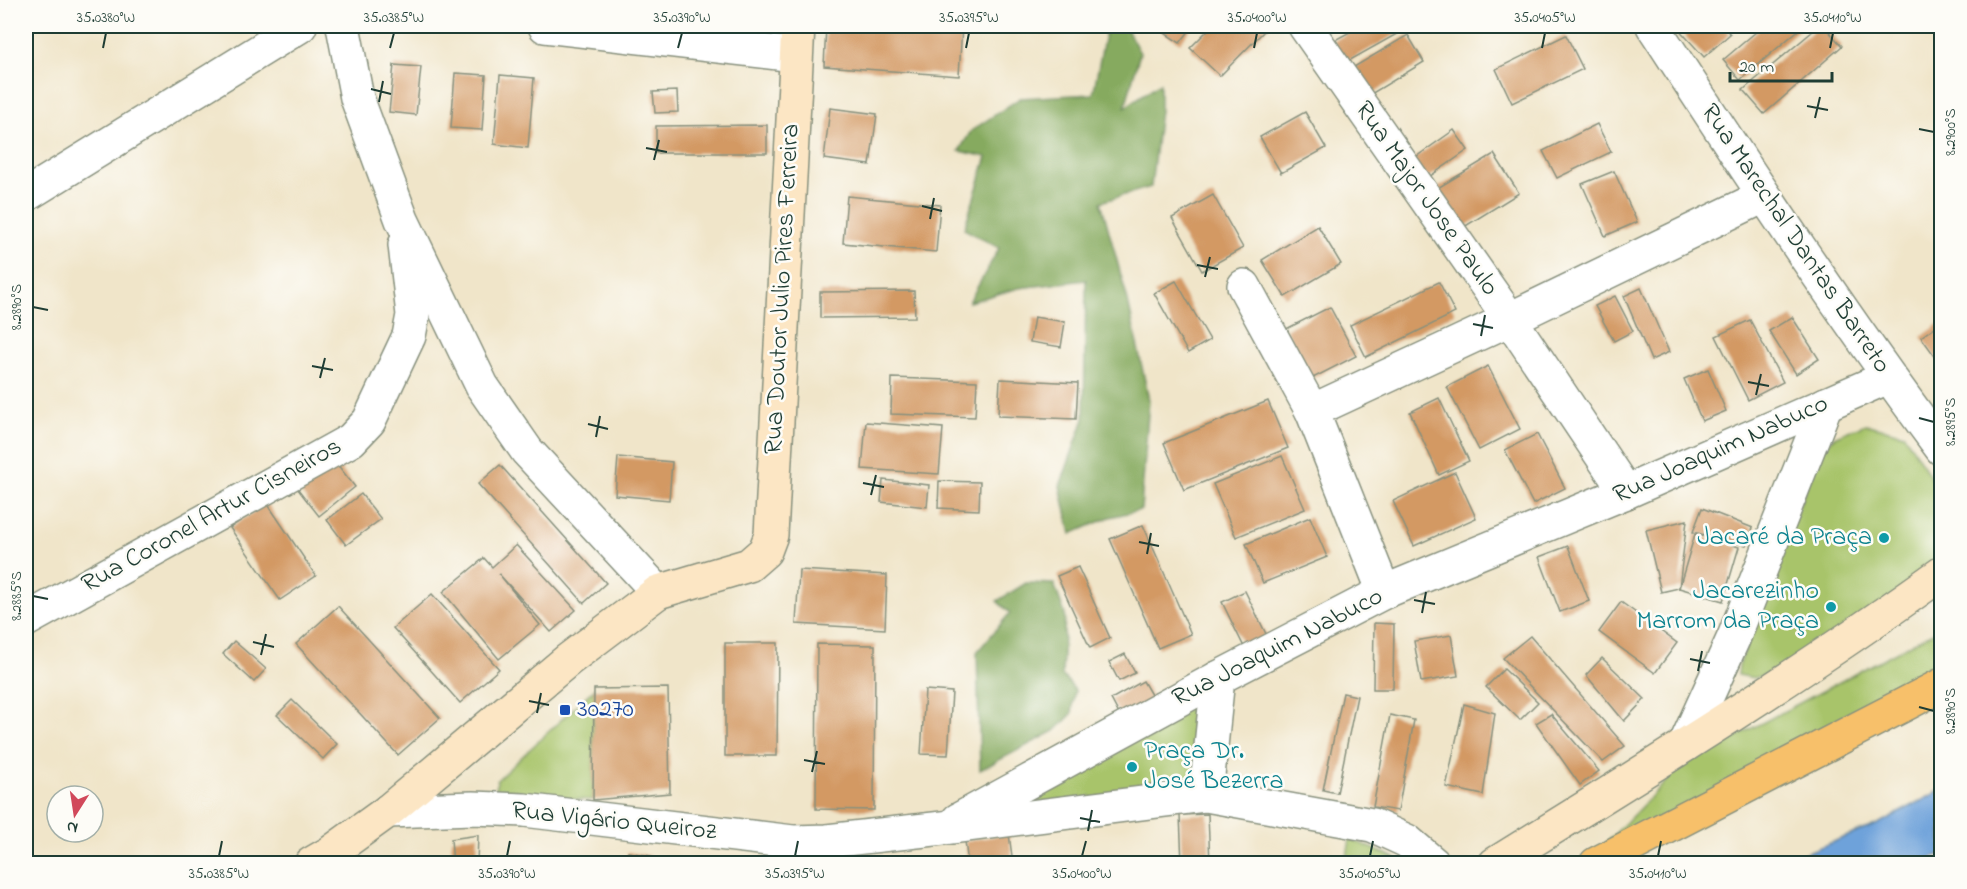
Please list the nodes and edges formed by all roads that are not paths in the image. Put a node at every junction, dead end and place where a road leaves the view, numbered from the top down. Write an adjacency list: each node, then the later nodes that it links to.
1 (300, 26): 7 (street)
2 (343, 26): 9 (street)
3 (545, 26): 6 (street)
4 (1305, 26): 11 (street, Rua Major Jose Paulo)
5 (1653, 26): 8 (street, Rua Marechal Dantas Barreto)
6 (796, 40): 18 (street, Rua Doutor Julio Pires Ferreira)
7 (26, 195)
8 (1764, 196): 11 (street); 12 (street, Rua Marechal Dantas Barreto)
9 (402, 220): 18 (street); 20 (street, Rua Coronel Artur Cisneiros)
10 (1244, 286): 14 (street)
11 (1510, 319): 14 (street); 16 (street, Rua Major Jose Paulo)
12 (1888, 377): 13 (street, Rua Joaquim Nabuco); 15 (street, Rua Marechal Dantas Barreto)
13 (1826, 404): 16 (street, Rua Joaquim Nabuco); 23 (street)
14 (1312, 411): 19 (street)
15 (1941, 449)
16 (1626, 492): 19 (street, Rua Joaquim Nabuco)
17 (1941, 573): 23 (street)
18 (658, 592): 25 (street)
19 (1384, 592): 21 (street, Rua Joaquim Nabuco)
20 (26, 620)
21 (1218, 678): 24 (street); 26 (street, Rua Joaquim Nabuco)
22 (1941, 686): 30 (main road)
23 (1685, 745): 29 (street)
24 (1206, 795): 26 (street, Rua Vigário Queiroz); 28 (street, Rua Vigário Queiroz)
25 (388, 811): 26 (street, Rua Vigário Queiroz); 27 (street)
26 (943, 828)
27 (324, 860)
28 (1434, 864)
29 (1495, 864)
30 (1596, 864)

